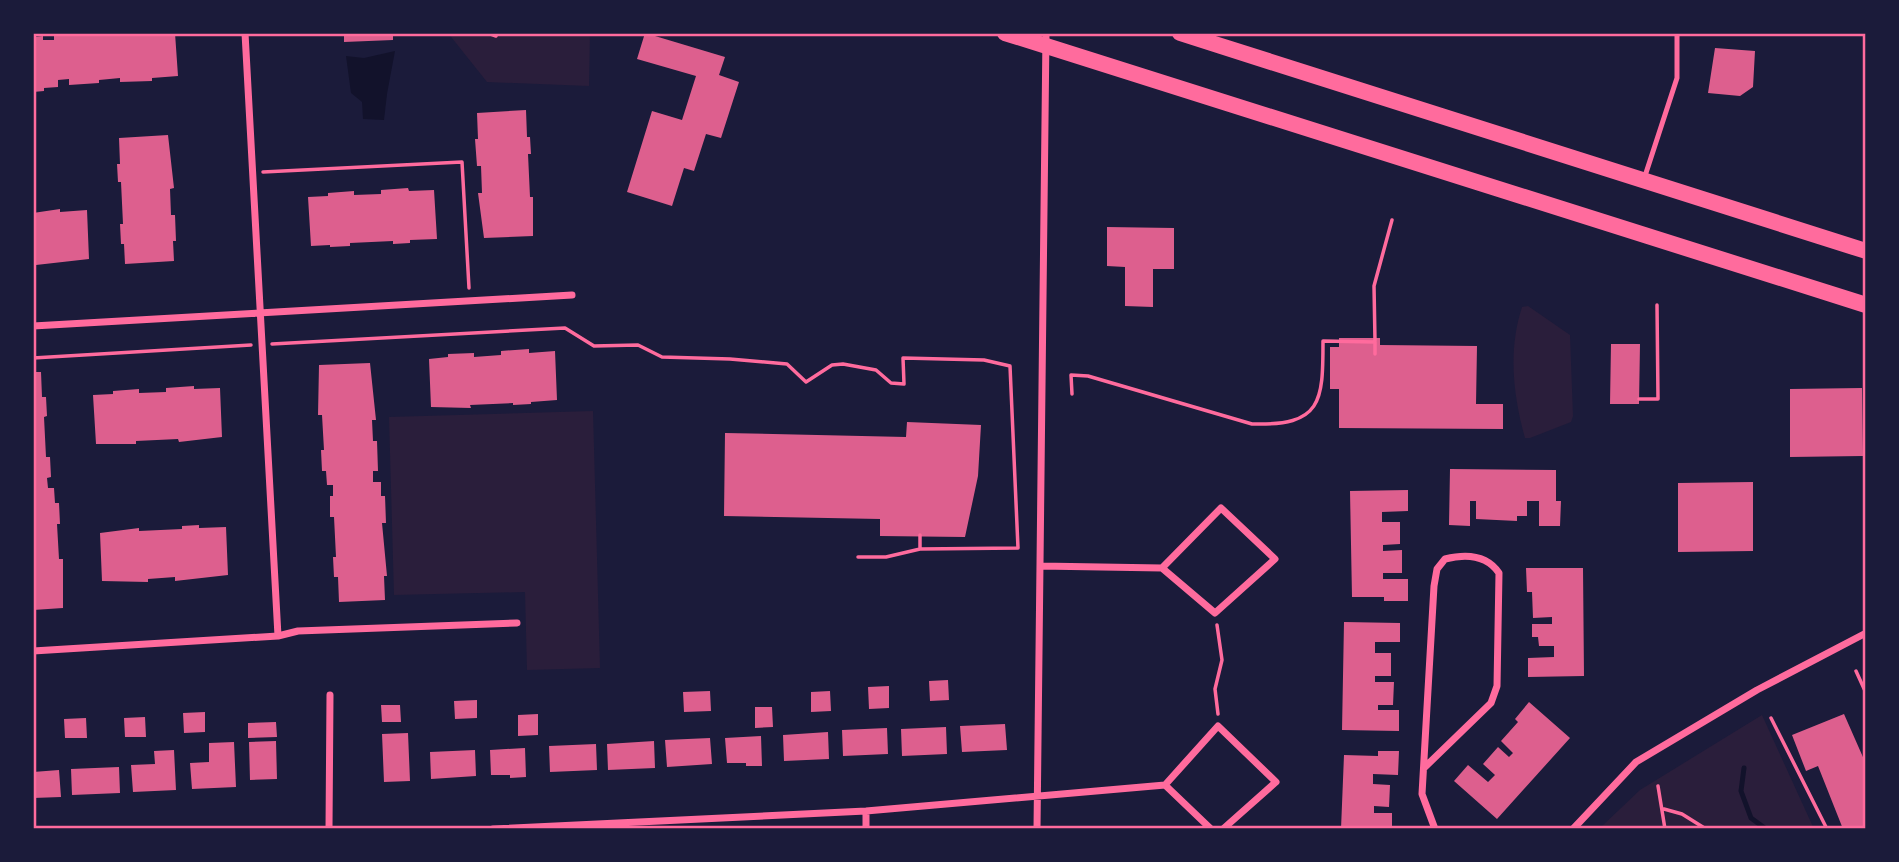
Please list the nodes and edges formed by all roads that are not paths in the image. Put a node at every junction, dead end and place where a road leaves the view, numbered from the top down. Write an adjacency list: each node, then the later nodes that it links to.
1 (245, 33): 10 (street)
2 (1005, 33): 5 (main road)
3 (1180, 33): 6 (main road)
4 (1677, 33): 6 (lane)
5 (1046, 40): 9 (main road); 12 (street)
6 (1644, 180): 7 (main road)
7 (1866, 251)
8 (572, 295): 10 (street)
9 (1866, 305)
10 (260, 312): 11 (street); 16 (street)
11 (33, 326)
12 (1040, 566): 13 (street); 21 (street)
13 (1162, 568): 13 (street)
14 (517, 623): 16 (street)
15 (1866, 633): 31 (street)
16 (278, 636): 17 (street)
17 (33, 650)
18 (330, 695): 24 (street)
19 (1424, 768): 19 (street); 30 (street)
20 (1165, 785): 21 (street); 28 (street); 29 (street)
21 (1037, 798): 22 (street); 27 (street)
22 (866, 811): 23 (street); 26 (street)
23 (594, 826): 25 (street)
24 (329, 829)
25 (493, 829)
26 (866, 829)
27 (1037, 829)
28 (1211, 829)
29 (1223, 829)
30 (1435, 829)
31 (1573, 829)

